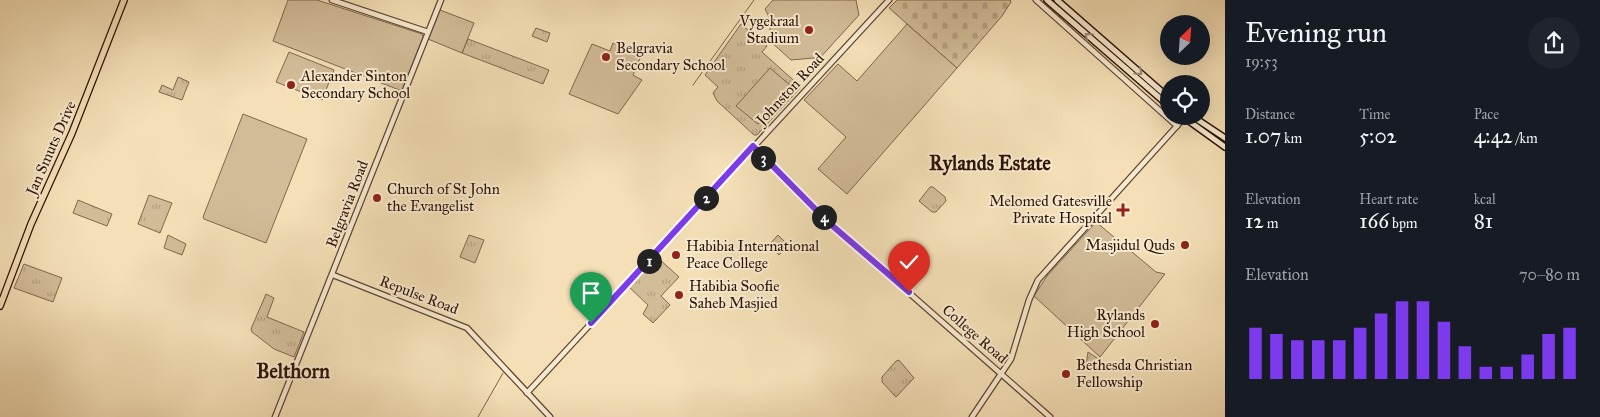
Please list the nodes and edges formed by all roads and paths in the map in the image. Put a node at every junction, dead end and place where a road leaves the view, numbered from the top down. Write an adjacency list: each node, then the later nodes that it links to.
1 (124, 0): 18 (main road, Jan Smuts Drive)
2 (332, 0): 8 (street)
3 (441, 0): 8 (street, Belgravia Road)
4 (889, 0): 15 (street, Johnston Road)
5 (1036, 0): 13 (street)
6 (1046, 0): 10 (main road, one-way to 6)
7 (1057, 0): 9 (main road, one-way to 9)
8 (428, 32): 17 (street, Belgravia Road)
9 (1160, 90)
10 (1160, 98)
11 (1195, 125): 16 (main road)
12 (1206, 125): 14 (main road)
13 (1177, 126): 19 (street)
14 (1225, 138)
15 (753, 146): 19 (street, College Road); 20 (street, Johnston Road)
16 (1225, 147)
17 (333, 275): 20 (street, Repulse Road); 21 (street, Belgravia Road)
18 (0, 306)
19 (1002, 374): 23 (street); 24 (street, College Road)
20 (527, 393): 22 (street, Repulse Road)
21 (275, 417)
22 (550, 417)
23 (972, 417)
24 (1050, 417)

